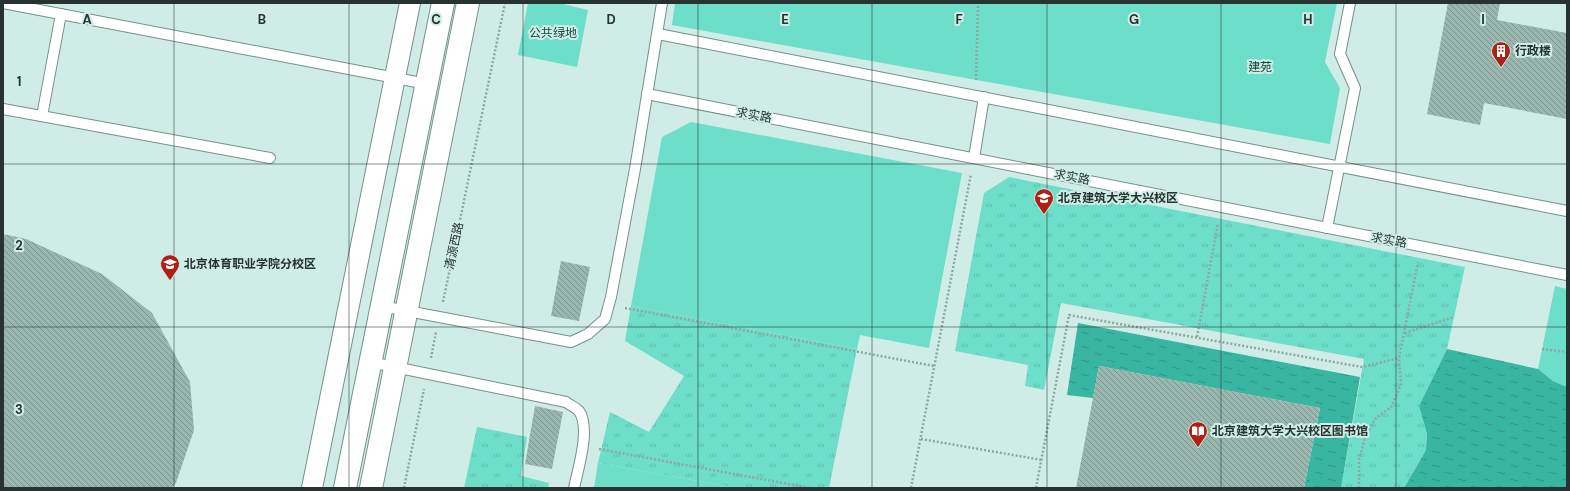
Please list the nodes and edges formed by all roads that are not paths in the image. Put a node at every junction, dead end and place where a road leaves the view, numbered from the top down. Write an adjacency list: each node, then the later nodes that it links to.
1 (3, 3): 7 (lane)
2 (410, 3): 9 (street)
3 (443, 3): 10 (main road)
4 (468, 3): 22 (main road)
5 (662, 3): 8 (lane)
6 (1350, 3): 17 (lane)
7 (61, 14): 9 (lane); 14 (lane)
8 (658, 34): 11 (lane); 12 (lane)
9 (394, 78): 10 (lane); 25 (street)
10 (427, 84): 21 (main road)
11 (647, 94): 16 (lane, 求实路); 22 (lane)
12 (980, 96): 16 (lane); 17 (lane)
13 (3, 110): 14 (lane)
14 (42, 116): 15 (lane)
15 (270, 158)
16 (974, 158): 19 (lane, 求实路)
17 (1339, 167): 18 (lane); 19 (lane)
18 (1567, 211)
19 (1327, 228): 20 (lane, 求实路)
20 (1567, 275)
21 (381, 306): 22 (lane); 23 (main road)
22 (406, 310): 24 (main road)
23 (370, 362): 24 (lane); 26 (main road)
24 (395, 367): 27 (main road); 28 (lane)
25 (312, 488)
26 (345, 488)
27 (371, 488)
28 (574, 488)

